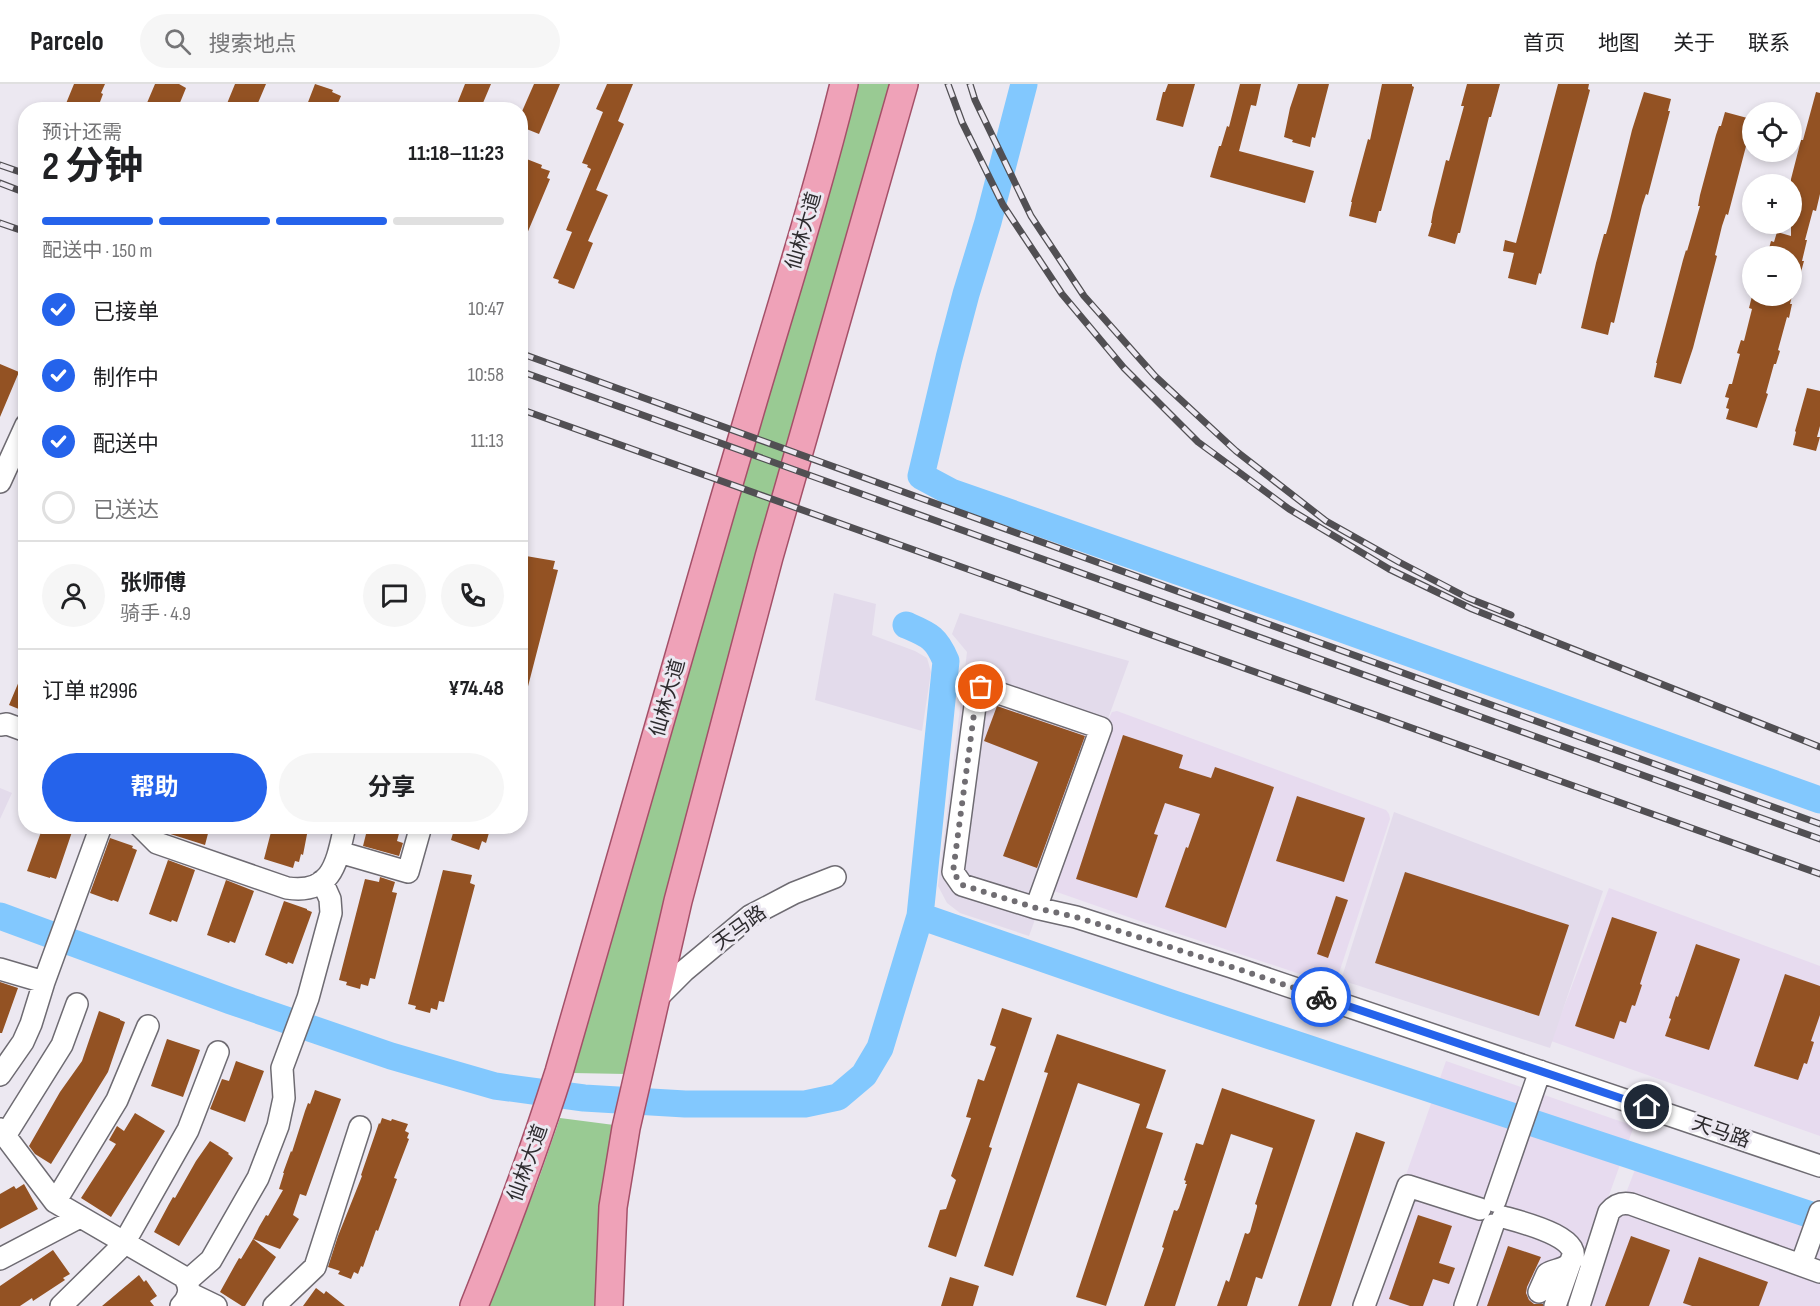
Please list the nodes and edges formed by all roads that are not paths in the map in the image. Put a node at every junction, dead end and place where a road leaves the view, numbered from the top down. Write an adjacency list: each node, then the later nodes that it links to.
1 (844, 84): 39 (main road, 仙林大道)
2 (904, 84): 17 (main road)
3 (18, 443): 4 (street)
4 (0, 483)
5 (0, 725): 6 (street)
6 (18, 728)
7 (98, 834): 16 (street)
8 (148, 834): 13 (street)
9 (343, 834): 11 (street)
10 (419, 834): 11 (street)
11 (339, 852): 13 (street)
12 (835, 877): 17 (street, 天马路)
13 (322, 881): 35 (street)
14 (1036, 908): 14 (street, 天马路); 22 (street, 天马路)
15 (0, 969): 16 (street)
16 (44, 982): 21 (street)
17 (657, 998): 40 (main road)
18 (77, 1004): 24 (street)
19 (148, 1026): 26 (street)
20 (218, 1052): 30 (street)
21 (0, 1075)
22 (1537, 1080): 25 (street, 天马路); 28 (street)
23 (360, 1127): 38 (street)
24 (3, 1133): 26 (street)
25 (1820, 1166)
26 (55, 1202): 29 (street)
27 (1820, 1212): 33 (street)
28 (1493, 1213): 31 (street); 41 (street); 42 (street)
29 (80, 1216): 30 (street); 32 (street)
30 (124, 1243): 35 (street); 36 (street)
31 (1572, 1258): 34 (street); 43 (street)
32 (0, 1259)
33 (1809, 1263): 44 (street)
34 (1539, 1292)
35 (185, 1294): 37 (street)
36 (61, 1306)
37 (216, 1306)
38 (274, 1306)
39 (474, 1306)
40 (609, 1306)
41 (1364, 1306)
42 (1465, 1306)
43 (1556, 1306)
44 (1579, 1306)

